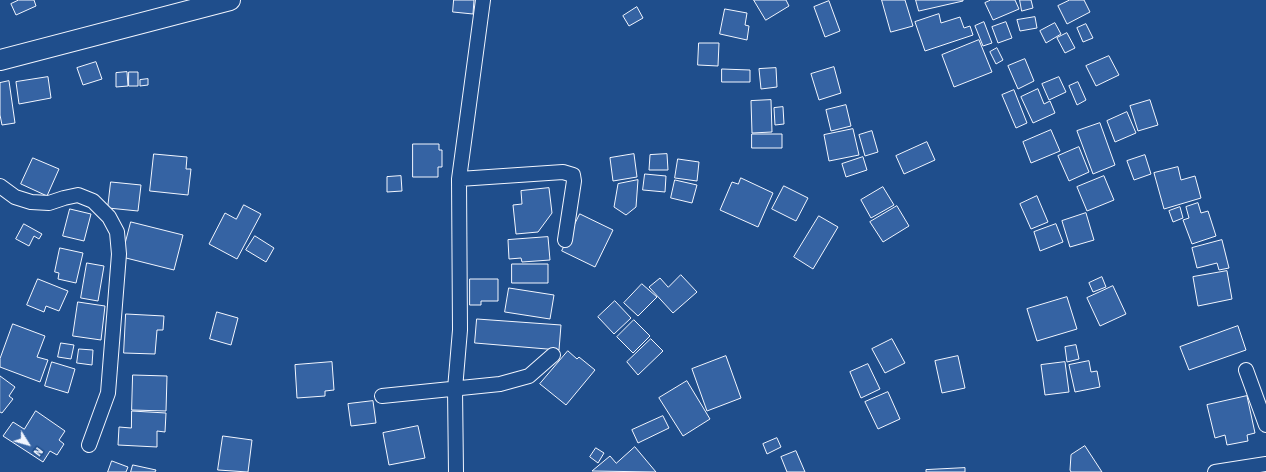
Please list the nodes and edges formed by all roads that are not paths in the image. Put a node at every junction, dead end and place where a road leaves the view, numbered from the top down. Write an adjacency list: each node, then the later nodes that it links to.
1 (230, 0): 3 (street)
2 (483, 0): 4 (street)
3 (0, 60)
4 (459, 179): 6 (street); 9 (street)
5 (0, 186): 12 (street)
6 (564, 240)
7 (553, 355): 9 (street)
8 (1246, 370): 11 (street)
9 (455, 389): 10 (street); 14 (street)
10 (382, 396)
11 (1266, 425)
12 (89, 445)
13 (1266, 464): 15 (street)
14 (456, 472)
15 (1215, 472)

